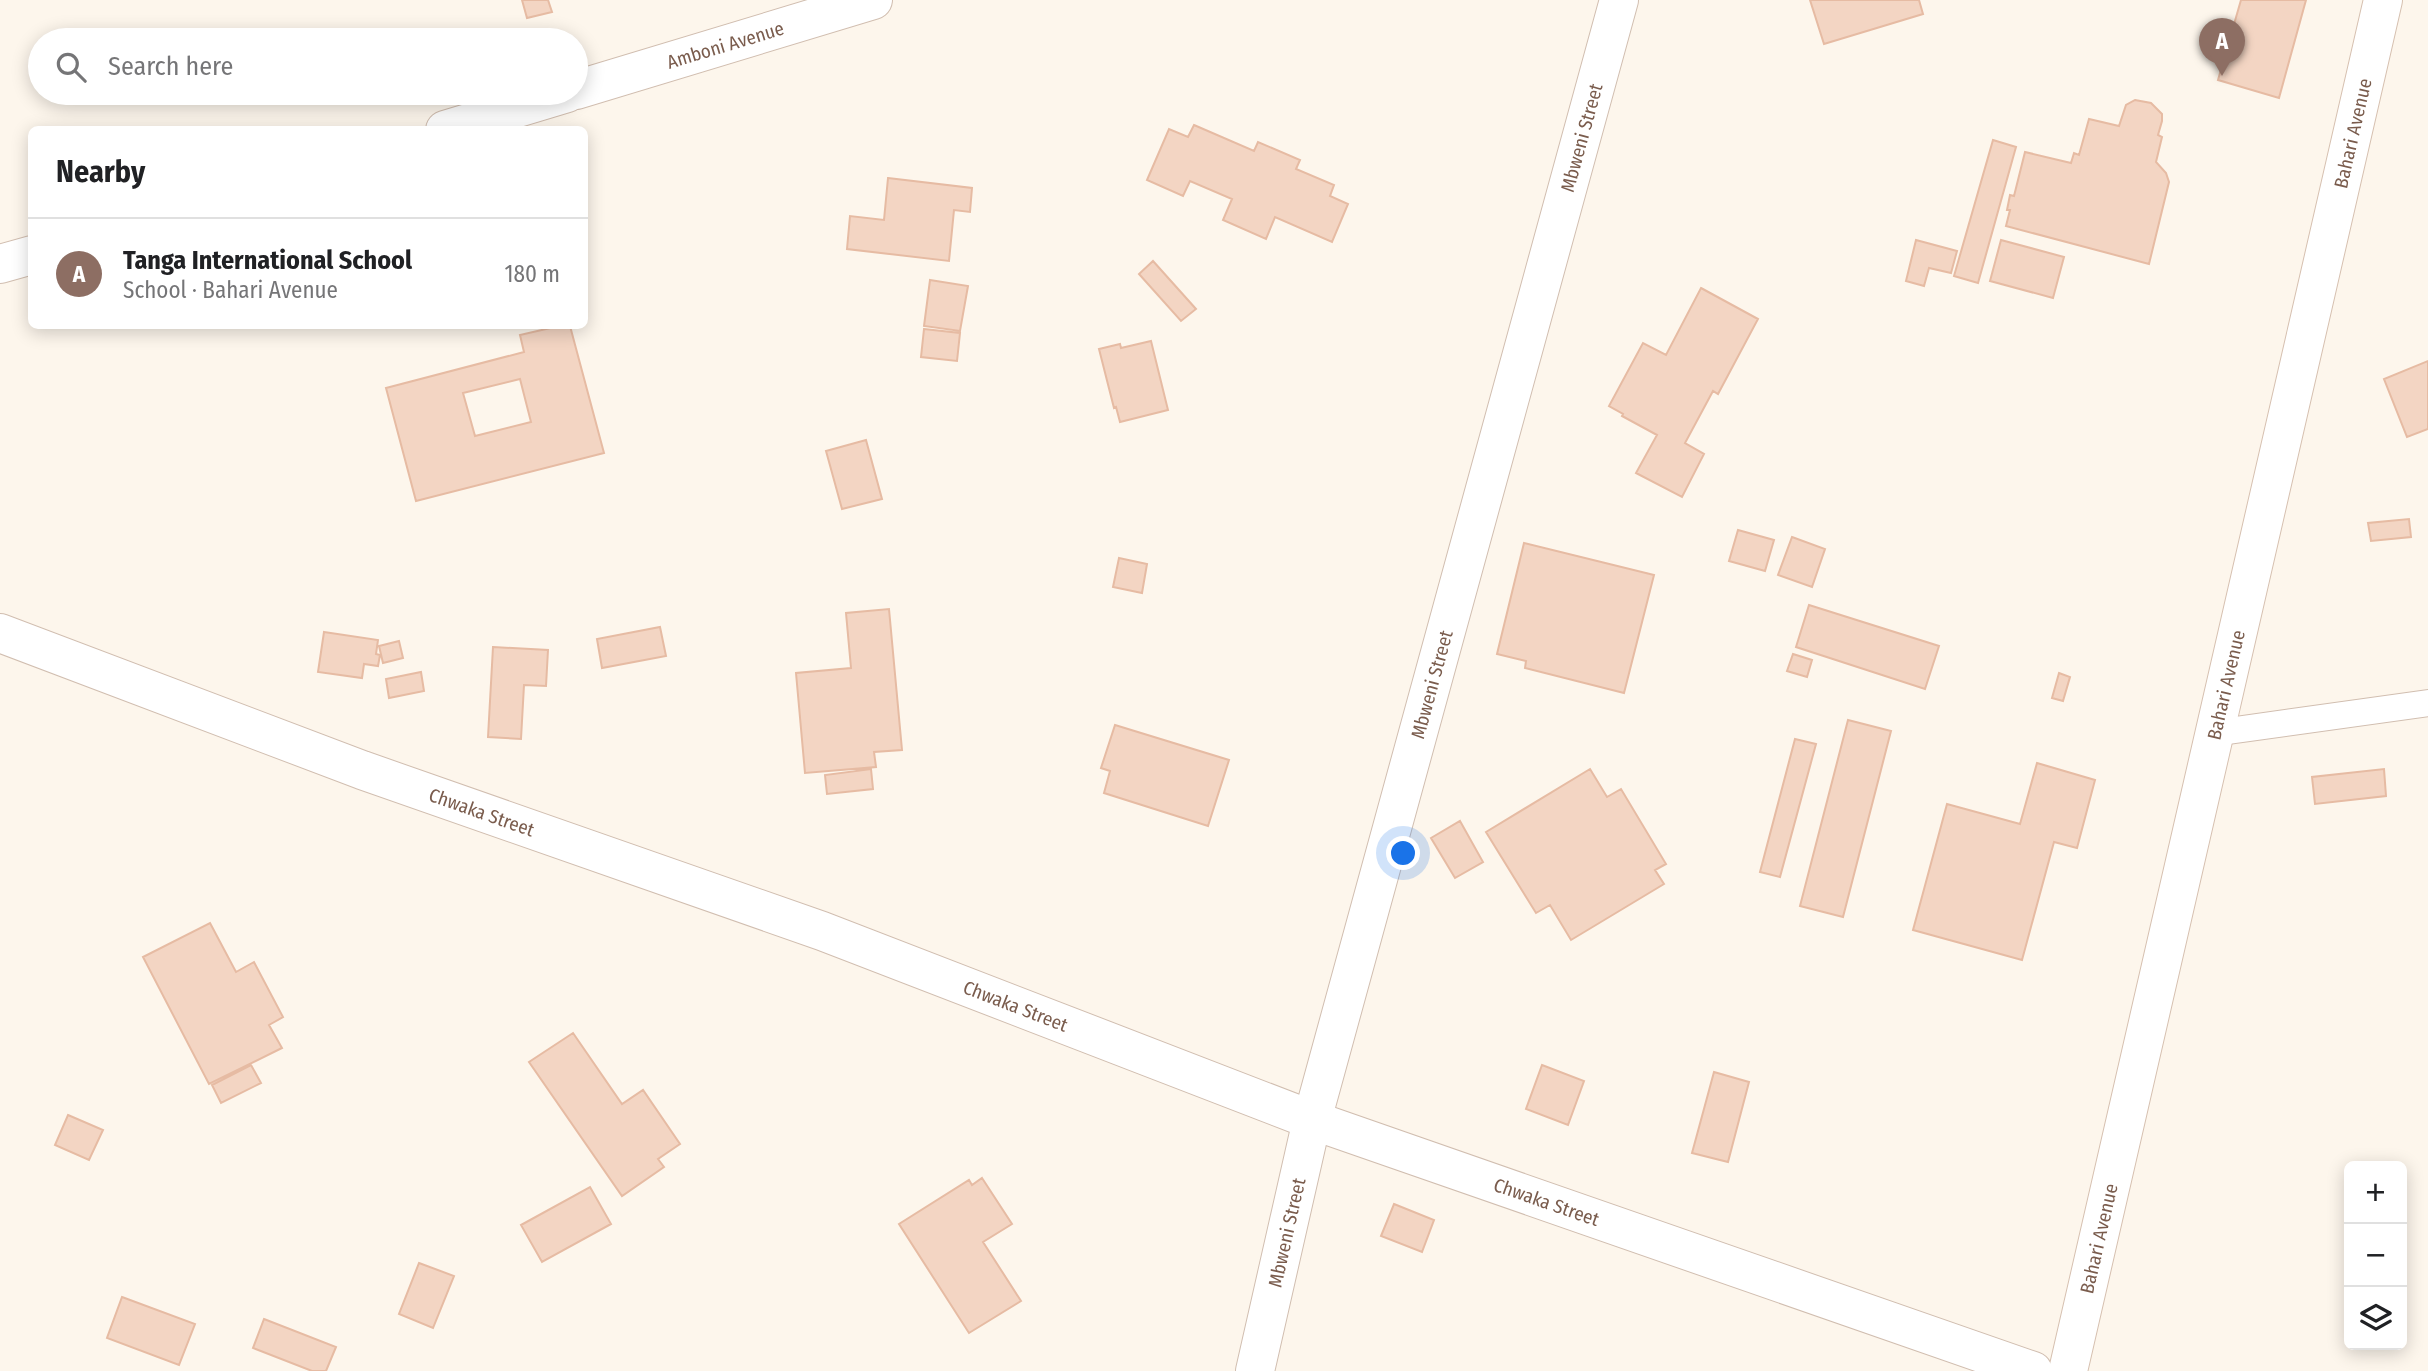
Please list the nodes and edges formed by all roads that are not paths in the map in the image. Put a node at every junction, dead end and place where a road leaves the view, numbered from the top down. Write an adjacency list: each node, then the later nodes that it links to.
1 (873, 0): 4 (street, Amboni Avenue)
2 (1619, 0): 12 (street, Mbweni Street)
3 (2384, 0): 11 (street, Bahari Avenue)
4 (588, 86)
5 (527, 105): 6 (street)
6 (458, 126)
7 (28, 256): 8 (street)
8 (0, 264)
9 (0, 633): 12 (street, Chwaka Street)
10 (2428, 703): 11 (lane)
11 (2214, 733): 15 (street, Bahari Avenue)
12 (1312, 1120): 13 (street, Mbweni Street); 14 (street, Chwaka Street)
13 (1255, 1371)
14 (2034, 1371)
15 (2068, 1371)

